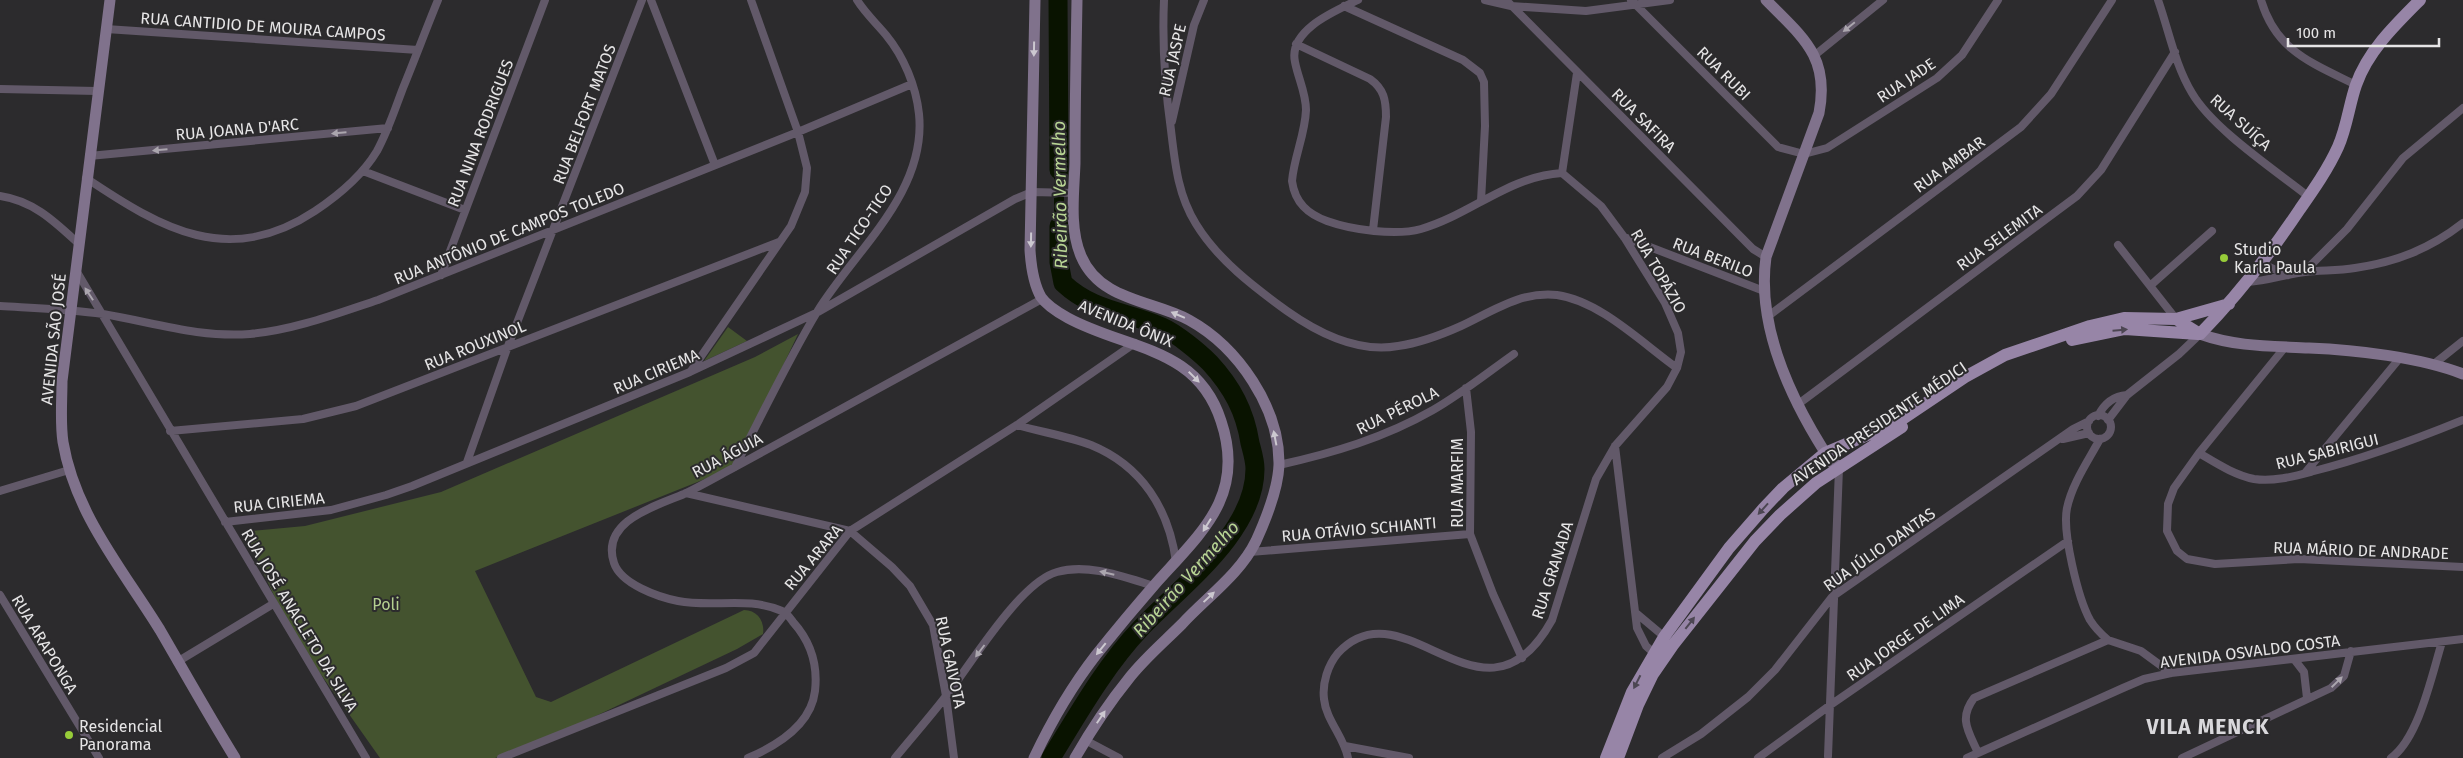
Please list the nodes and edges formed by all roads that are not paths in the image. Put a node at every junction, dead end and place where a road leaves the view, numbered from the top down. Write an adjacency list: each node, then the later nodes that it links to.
1 (110, 0): 25 (main road, AVENIDA SÃO JOSÉ)
2 (438, 0): 27 (street)
3 (545, 0): 50 (street, RUA NINA RODRIGUES)
4 (642, 0): 52 (street, RUA BELFORT MATOS)
5 (651, 0): 41 (street)
6 (751, 0): 38 (street)
7 (857, 0): 31 (street, RUA TICO-TICO)
8 (1035, 0): 45 (main road, one-way to 45)
9 (1077, 0): 46 (main road, AVENIDA ÔNIX)
10 (1164, 0): 36 (street)
11 (1204, 0): 36 (street, RUA JASPE)
12 (1358, 0): 24 (street)
13 (1485, 0): 23 (street)
14 (1670, 0): 22 (street)
15 (1766, 0): 29 (main road)
16 (1883, 0): 29 (street, one-way to 29)
17 (1998, 0): 39 (street, RUA JADE)
18 (2112, 0): 74 (street, RUA AMBAR)
19 (2158, 0): 28 (street, RUA SUÍÇA)
20 (2261, 0): 32 (street)
21 (2420, 0): 32 (main road)
22 (1633, 2): 23 (street); 39 (street, RUA RUBI)
23 (1508, 3): 30 (street, RUA SAFIRA)
24 (1344, 6): 26 (street); 49 (street)
25 (106, 29): 27 (street, RUA CANTIDIO DE MOURA CAMPOS); 34 (main road, AVENIDA SÃO JOSÉ)
26 (1296, 44): 53 (street); 53 (street)
27 (418, 50): 37 (street)
28 (2175, 52): 48 (street, RUA SUÍÇA); 89 (street, RUA SELEMITA)
29 (1815, 55): 39 (main road)
30 (1577, 73): 43 (street); 59 (street, RUA SAFIRA)
31 (912, 84): 38 (street, RUA ANTÔNIO DE CAMPOS TOLEDO); 72 (street, RUA TICO-TICO)
32 (2356, 84): 48 (main road)
33 (0, 89): 34 (street)
34 (97, 91): 40 (main road, AVENIDA SÃO JOSÉ)
35 (2463, 108): 62 (street)
36 (1170, 127): 84 (street)
37 (388, 128): 40 (street, RUA JOANA D'ARC, one-way to 40); 42 (street)
38 (798, 132): 41 (street, RUA ANTÔNIO DE CAMPOS TOLEDO); 56 (street)
39 (1804, 154): 59 (main road)
40 (89, 156): 44 (main road, AVENIDA SÃO JOSÉ)
41 (715, 165): 52 (street, RUA ANTÔNIO DE CAMPOS TOLEDO)
42 (364, 171): 44 (street); 50 (street)
43 (1562, 173): 49 (street); 55 (street, RUA TOPÁZIO)
44 (86, 178): 57 (main road, AVENIDA SÃO JOSÉ)
45 (1034, 192): 46 (street, RUA CIRIEMA); 68 (main road, one-way to 68); 72 (street, RUA CIRIEMA)
46 (1072, 193): 103 (main road, AVENIDA ÔNIX, one-way to 46)
47 (0, 196): 57 (street)
48 (2309, 197): 60 (main road)
49 (1481, 201): 53 (street)
50 (466, 210): 63 (street, RUA NINA RODRIGUES)
51 (2463, 223): 62 (street)
52 (555, 230): 63 (street, RUA ANTÔNIO DE CAMPOS TOLEDO); 79 (street, RUA BELFORT MATOS)
53 (1373, 230)
54 (2212, 232): 66 (street)
55 (1624, 237): 67 (street, RUA BERILO); 84 (street, RUA TOPÁZIO)
56 (780, 242): 79 (street, RUA ROUXINOL); 85 (street)
57 (79, 244): 61 (main road, AVENIDA SÃO JOSÉ)
58 (2118, 244): 66 (street)
59 (1766, 257): 67 (main road)
60 (2262, 264): 64 (street); 65 (main road)
61 (77, 272): 71 (main road, AVENIDA SÃO JOSÉ); 73 (street, one-way to 61)
62 (2304, 272): 64 (street)
63 (441, 275): 73 (street, RUA ANTÔNIO DE CAMPOS TOLEDO)
64 (2288, 275): 65 (street)
65 (2248, 282): 69 (main road)
66 (2151, 285): 75 (street)
67 (1764, 292): 74 (main road)
68 (1042, 299): 78 (main road, AVENIDA ÔNIX); 104 (street, RUA ÁGUIA)
69 (2230, 304): 75 (main road); 76 (main road)
70 (0, 306): 71 (street, RUA ANTÔNIO DE CAMPOS TOLEDO)
71 (71, 311): 73 (street, RUA ANTÔNIO DE CAMPOS TOLEDO); 106 (main road, AVENIDA SÃO JOSÉ)
72 (818, 312): 85 (street, RUA CIRIEMA); 104 (street, RUA TICO-TICO)
73 (103, 314): 95 (street, RUA JOSÉ ANACLETO DA SILVA)
74 (1768, 317): 89 (main road)
75 (2176, 319): 76 (main road, AVENIDA PRESIDENTE MÉDICI); 100 (main road, AVENIDA PRESIDENTE MÉDICI)
76 (2200, 334): 80 (main road); 88 (street, RUA JÚLIO DANTAS); 105 (main road, AVENIDA PRESIDENTE MÉDICI, one-way to 76)
77 (2463, 341): 83 (street)
78 (1136, 343): 94 (street, RUA ARARA); 116 (main road, AVENIDA ÔNIX, one-way to 116)
79 (508, 346): 95 (street, RUA ROUXINOL); 102 (street, RUA BELFORT MATOS)
80 (2285, 347): 82 (main road); 101 (street, RUA MÁRIO DE ANDRADE)
81 (1514, 354): 87 (street, RUA PÉROLA)
82 (2399, 359): 83 (main road); 107 (street)
83 (2434, 364): 86 (main road)
84 (1677, 368): 99 (street, RUA TOPÁZIO)
85 (690, 372): 102 (street, RUA CIRIEMA)
86 (2463, 374)
87 (1466, 388): 103 (street, RUA PÉROLA); 113 (street, RUA MARFIM)
88 (2127, 394): 90 (street, RUA JÚLIO DANTAS); 91 (street, RUA JÚLIO DANTAS)
89 (1797, 405): 100 (main road)
90 (2098, 416): 91 (street); 93 (street, RUA JÚLIO DANTAS)
91 (2108, 420): 98 (street, RUA JÚLIO DANTAS)
92 (2463, 420): 107 (street, RUA SABIRIGUI)
93 (2089, 421): 96 (street); 97 (street, RUA JÚLIO DANTAS)
94 (1017, 426): 112 (street, RUA ARARA); 116 (street)
95 (170, 431): 111 (street, RUA JOSÉ ANACLETO DA SILVA)
96 (2089, 433): 97 (street, RUA JÚLIO DANTAS); 98 (street)
97 (2061, 439): 120 (street, RUA JÚLIO DANTAS)
98 (2100, 439): 114 (street)
99 (1615, 446): 123 (street); 130 (street, RUA GRANADA)
100 (1826, 453): 105 (main road); 110 (main road); 126 (main road, AVENIDA PRESIDENTE MÉDICI, one-way to 126)
101 (2199, 453): 107 (street, RUA SABIRIGUI); 117 (street, RUA MÁRIO DE ANDRADE)
102 (467, 462): 111 (street, RUA CIRIEMA)
103 (1279, 465): 115 (main road, AVENIDA ÔNIX)
104 (735, 467): 109 (street, RUA ÁGUIA)
105 (1842, 467): 110 (main road, AVENIDA PRESIDENTE MÉDICI); 120 (street)
106 (69, 470): 108 (street); 132 (main road, AVENIDA SÃO JOSÉ)
107 (2304, 473)
108 (0, 491)
109 (686, 493): 112 (street, RUA GAIVOTA); 122 (street, RUA ÁGUIA)
110 (1780, 514): 126 (main road, AVENIDA PRESIDENTE MÉDICI, one-way to 110)
111 (225, 522): 121 (street, RUA JOSÉ ANACLETO DA SILVA)
112 (850, 531): 122 (street, RUA ARARA); 134 (street, RUA GAIVOTA)
113 (1470, 534): 115 (street, RUA OTÁVIO SCHIANTI); 130 (street, RUA MARFIM)
114 (2068, 541): 125 (street); 136 (street, RUA JORGE DE LIMA)
115 (1250, 552): 137 (main road, AVENIDA ÔNIX, one-way to 115)
116 (1176, 562): 118 (main road, AVENIDA ÔNIX)
117 (2463, 567)
118 (1154, 586): 134 (street, one-way to 134); 149 (main road, AVENIDA ÔNIX, one-way to 149)
119 (0, 595): 142 (street, RUA ARAPONGA)
120 (1832, 597): 136 (street); 156 (street, RUA JÚLIO DANTAS)
121 (274, 604): 132 (street); 144 (street, RUA JOSÉ ANACLETO DA SILVA)
122 (784, 612): 140 (street); 145 (street, RUA ARARA)
123 (1636, 613): 126 (street); 129 (street)
124 (2463, 639): 127 (street, AVENIDA OSVALDO COSTA)
125 (2108, 640): 133 (street); 139 (street)
126 (1669, 641): 129 (main road, AVENIDA PRESIDENTE MÉDICI)
127 (2442, 642): 128 (street, AVENIDA OSVALDO COSTA); 160 (street)
128 (2351, 651): 131 (street, AVENIDA OSVALDO COSTA); 135 (street, one-way to 128)
129 (1658, 656): 154 (main road, AVENIDA PRESIDENTE MÉDICI, one-way to 154); 155 (main road, AVENIDA PRESIDENTE MÉDICI)
130 (1522, 658): 138 (street, RUA GRANADA)
131 (2294, 659): 133 (street, AVENIDA OSVALDO COSTA); 135 (street)
132 (178, 662): 143 (main road, AVENIDA SÃO JOSÉ)
133 (2171, 673): 139 (street, AVENIDA OSVALDO COSTA)
134 (946, 696): 147 (street); 148 (street, RUA GAIVOTA)
135 (2307, 698): 159 (street)
136 (1829, 706): 141 (street); 157 (street, RUA JORGE DE LIMA)
137 (1085, 740): 150 (main road, AVENIDA ÔNIX); 151 (street)
138 (1345, 746): 152 (street, RUA GRANADA); 153 (street)
139 (1978, 753): 158 (street, AVENIDA OSVALDO COSTA)
140 (769, 754): 146 (street)
141 (1828, 756)
142 (99, 758)
143 (235, 758)
144 (366, 758)
145 (501, 758)
146 (748, 758)
147 (895, 758)
148 (954, 758)
149 (1034, 758)
150 (1075, 758)
151 (1119, 758)
152 (1348, 758)
153 (1410, 758)
154 (1606, 758)
155 (1618, 758)
156 (1662, 758)
157 (1758, 758)
158 (1967, 758)
159 (2182, 758)
160 (2391, 758)

